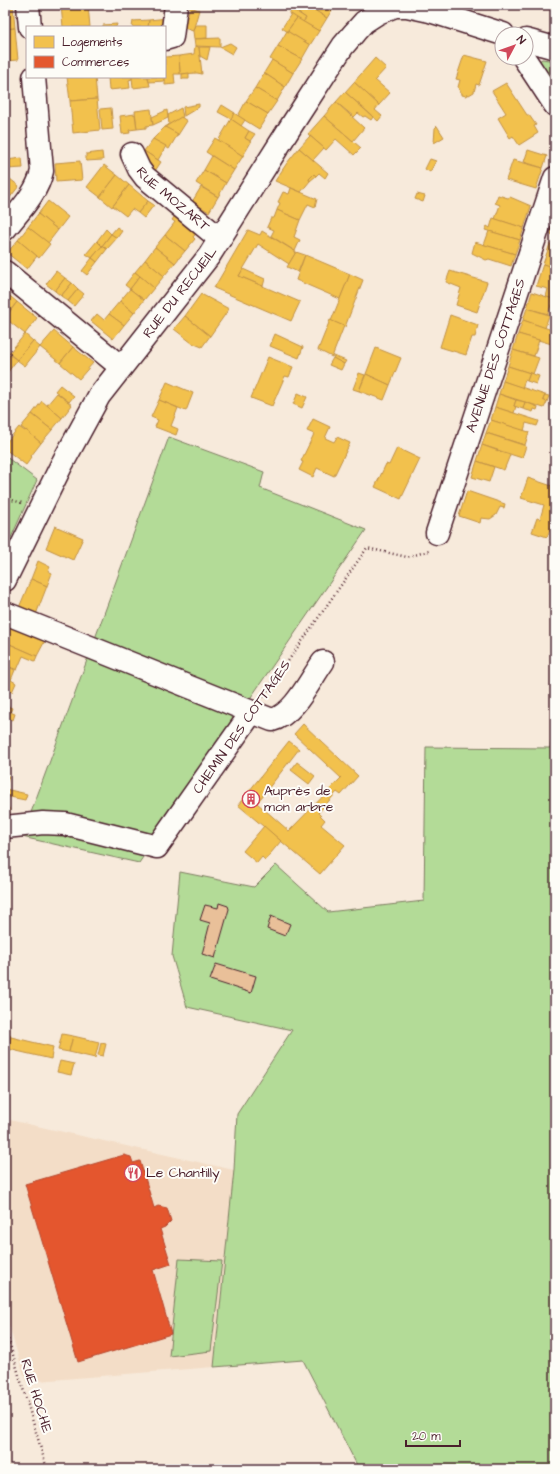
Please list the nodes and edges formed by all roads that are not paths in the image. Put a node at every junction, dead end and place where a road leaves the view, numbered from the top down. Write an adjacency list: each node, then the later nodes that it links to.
1 (28, 5): 4 (street)
2 (176, 5): 6 (street)
3 (369, 10): 5 (street, RUE DU RECUEIL); 15 (street, RUE DU RECUEIL)
4 (30, 26)
5 (494, 31)
6 (166, 39)
7 (534, 42): 8 (street)
8 (555, 48)
9 (529, 66): 11 (street)
10 (34, 78): 14 (street)
11 (555, 105)
12 (132, 154): 15 (street, RUE MOZART)
13 (555, 178): 18 (street, AVENUE DES COTTAGES)
14 (5, 229)
15 (220, 239): 17 (street, RUE DU RECUEIL)
16 (5, 272): 17 (street)
17 (121, 367): 19 (street, RUE DU RECUEIL)
18 (437, 534)
19 (5, 580)
20 (5, 613): 22 (street)
21 (323, 662): 22 (street)
22 (252, 712): 23 (street, CHEMIN DES COTTAGES)
23 (5, 827)

